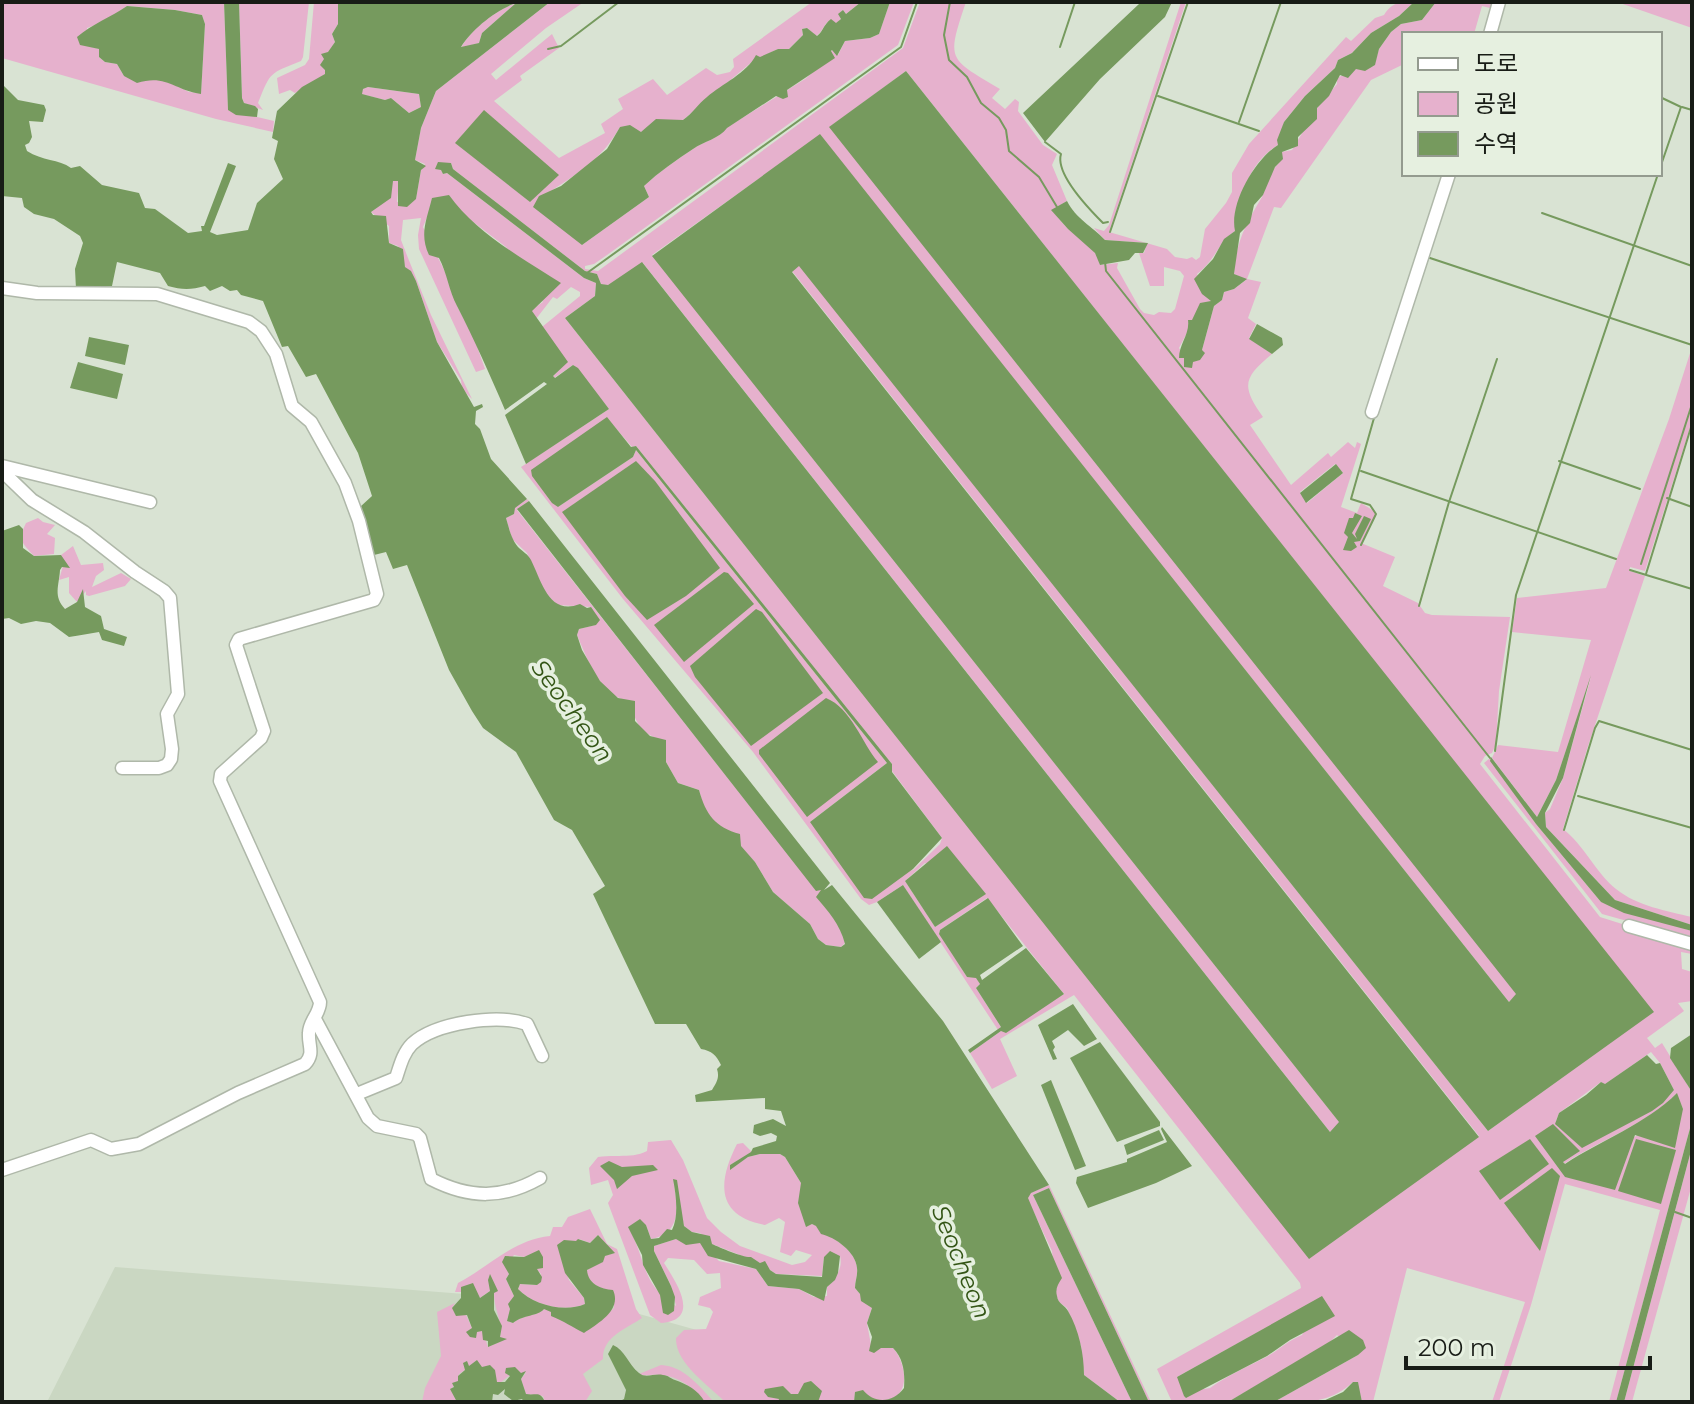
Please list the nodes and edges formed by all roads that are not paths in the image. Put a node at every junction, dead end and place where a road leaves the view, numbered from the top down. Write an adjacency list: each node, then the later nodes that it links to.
1 (1499, 2): 2 (street)
2 (1491, 32)
3 (1448, 176): 5 (street)
4 (2, 288): 11 (street)
5 (1372, 412)
6 (2, 468): 7 (street); 8 (street)
7 (150, 502)
8 (122, 768)
9 (1629, 926): 10 (street)
10 (1692, 944)
11 (315, 1019): 13 (street); 14 (street)
12 (542, 1056): 13 (street)
13 (357, 1094): 15 (street)
14 (2, 1170)
15 (540, 1178)

